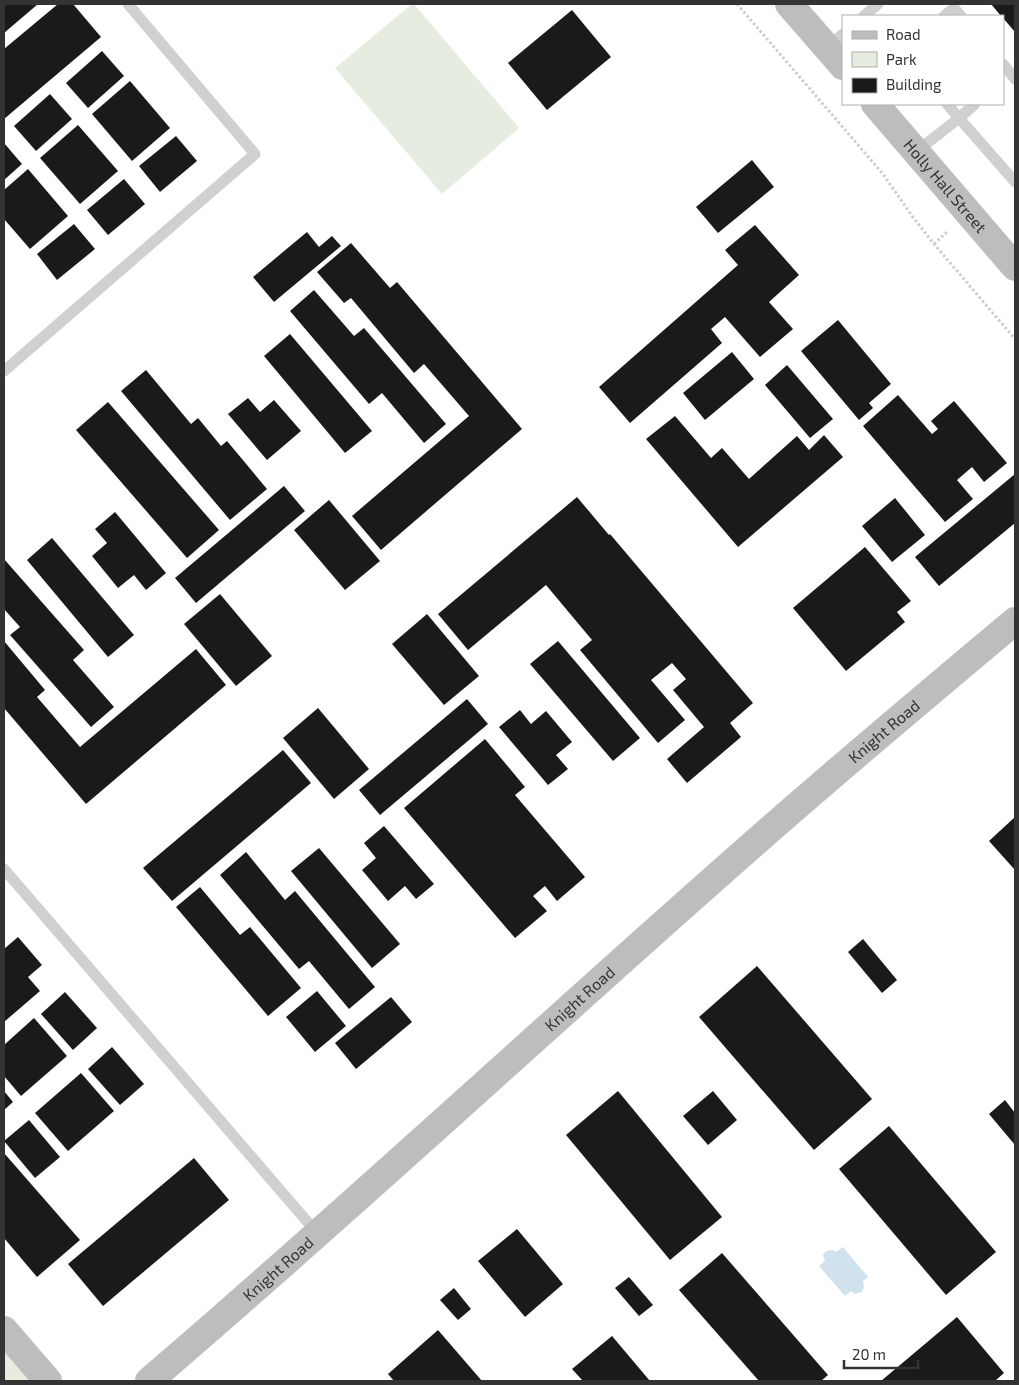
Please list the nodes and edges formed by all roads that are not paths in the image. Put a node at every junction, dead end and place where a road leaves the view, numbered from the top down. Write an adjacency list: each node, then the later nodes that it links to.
1 (128, 4): 17 (lane)
2 (789, 4): 7 (street)
3 (878, 4): 4 (lane)
4 (865, 15)
5 (945, 15): 6 (lane)
6 (961, 15)
7 (838, 49)
8 (1004, 66): 9 (lane)
9 (1010, 77)
10 (876, 105): 14 (street, Holly Hall Street)
11 (948, 105): 13 (lane)
12 (974, 105): 13 (lane)
13 (959, 118): 14 (lane); 15 (lane)
14 (916, 152): 16 (street, Holly Hall Street)
15 (1015, 182)
16 (1014, 264)
17 (4, 371)
18 (1015, 621): 20 (street, Knight Road)
19 (4, 869): 20 (lane)
20 (318, 1234): 23 (street, Knight Road)
21 (4, 1330): 22 (street)
22 (48, 1381)
23 (149, 1381)

